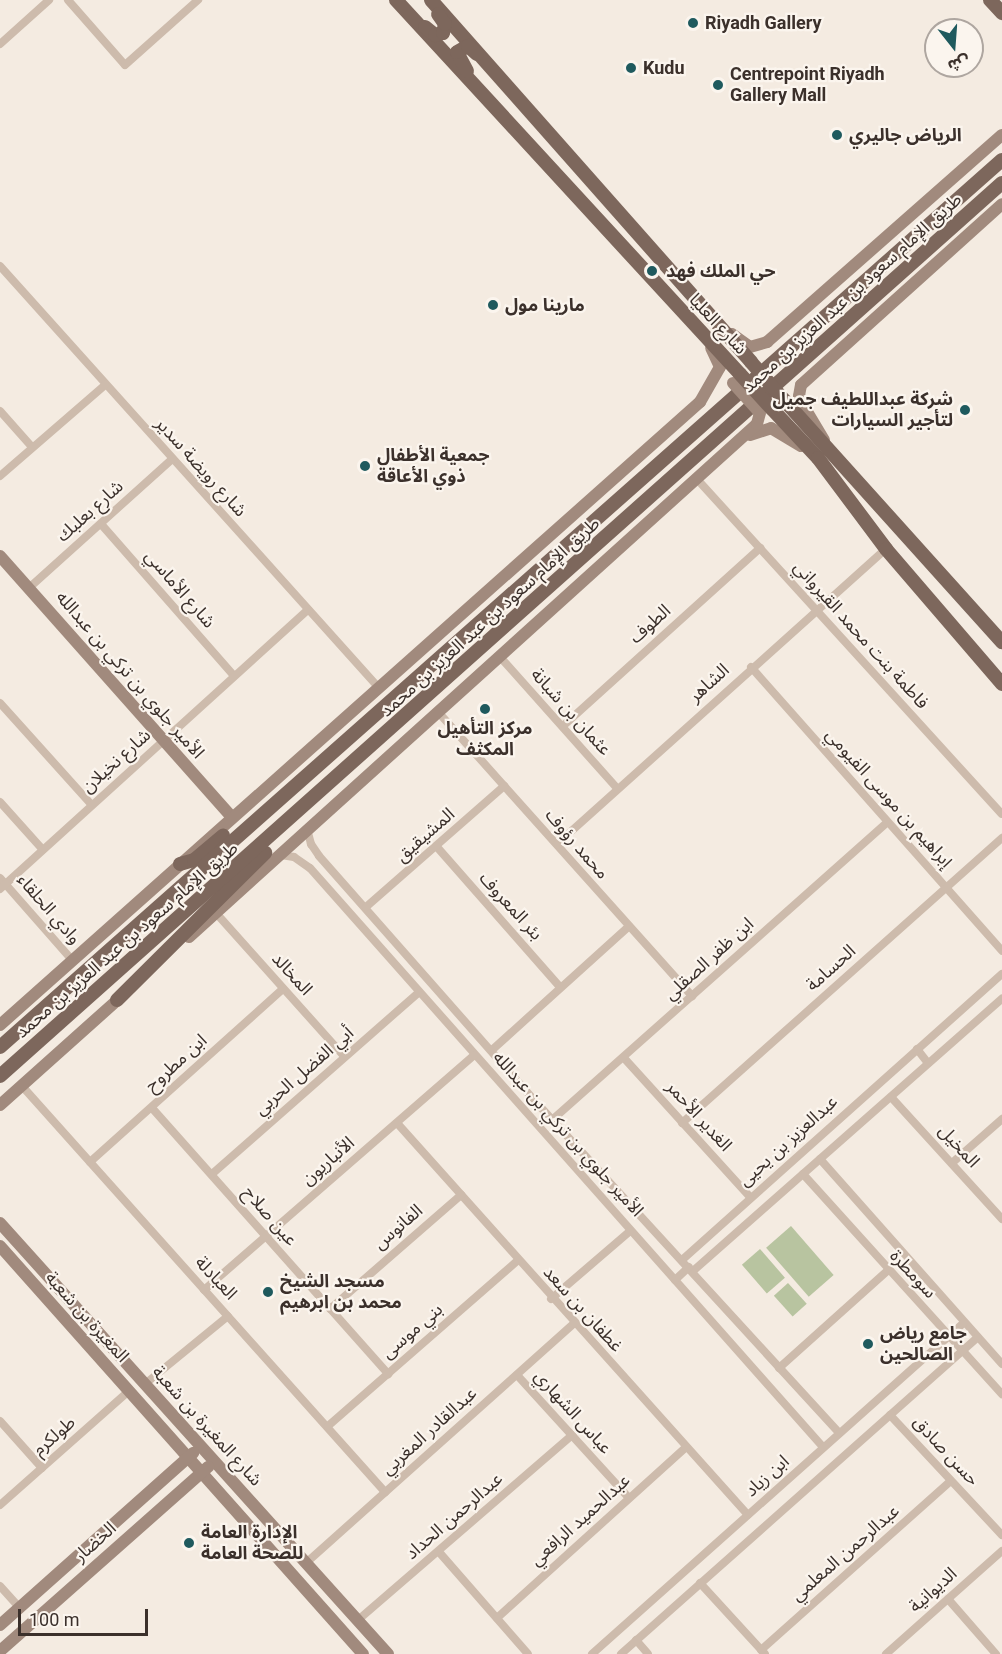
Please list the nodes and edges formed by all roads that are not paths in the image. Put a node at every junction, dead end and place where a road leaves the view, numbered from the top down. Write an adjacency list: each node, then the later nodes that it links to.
1 (49, 0): 8 (street)
2 (68, 0): 3 (street)
3 (198, 0)
4 (430, 0): 6 (main road); 9 (main road, شارع العليا)
5 (990, 0): 7 (main road)
6 (400, 5): 10 (main road, شارع العليا)
7 (1002, 13)
8 (0, 44)
9 (494, 69): 10 (main road); 16 (main road, شارع العليا)
10 (475, 84): 17 (main road, شارع العليا)
11 (1002, 135): 16 (street)
12 (1002, 160): 48 (main road, طريق الإمام سعود بن عبد العزيز بن محمد)
13 (1002, 183): 47 (main road, طريق الإمام سعود بن عبد العزيز بن محمد)
14 (1002, 204): 25 (street)
15 (0, 266): 19 (street, شارع رويضة سدير)
16 (710, 316): 25 (main road, شارع العليا, bridge)
17 (694, 326): 18 (main road, شارع العليا); 20 (street)
18 (737, 378): 20 (street); 22 (main road, شارع العليا, bridge)
19 (105, 385): 24 (street); 27 (street, شارع رويضة سدير)
20 (700, 402): 42 (street)
21 (0, 411): 24 (street)
22 (766, 411): 23 (street); 26 (main road, شارع العليا)
23 (733, 444): 26 (street); 29 (street)
24 (32, 447): 28 (street)
25 (831, 451): 37 (main road, شارع العليا)
26 (818, 458): 32 (main road, شارع العليا)
27 (172, 459): 30 (street, شارع بعلبك); 35 (street, شارع رويضة سدير)
28 (0, 476)
29 (696, 478): 31 (street, فاطمة بنت محمد القيرواني); 38 (street)
30 (101, 524): 34 (street, شارع بعلبك); 40 (street, شارع الأماسي)
31 (760, 548): 36 (street, فاطمة بنت محمد القيرواني); 45 (street, الطوف)
32 (886, 549): 36 (street, الشاهر); 41 (main road, شارع العليا)
33 (0, 556): 34 (street, الأمير جلوي بن تركي بن عبدالله)
34 (30, 587): 46 (street, الأمير جلوي بن تركي بن عبدالله)
35 (308, 610): 40 (street, شارع نخيلان); 42 (street, شارع رويضة سدير)
36 (817, 610): 39 (street, الشاهر); 53 (street, فاطمة بنت محمد القيرواني)
37 (1002, 642)
38 (501, 658): 44 (street); 45 (street, عثمان بن شبانة)
39 (751, 668): 50 (street, الشاهر); 55 (street, إبراهيم بن موسى الفيومي)
40 (234, 676): 46 (street, شارع نخيلان)
41 (998, 680)
42 (379, 688): 54 (street)
43 (0, 703): 52 (street)
44 (439, 713): 49 (street, محمد رؤوف); 56 (street)
45 (563, 726): 50 (street, عثمان بن شبانة)
46 (163, 741): 52 (street, شارع نخيلان); 54 (street, الأمير جلوي بن تركي بن عبدالله)
47 (361, 758): 78 (main road); 87 (main road, طريق الإمام سعود بن عبد العزيز بن محمد)
48 (294, 784): 63 (main road); 80 (main road, طريق الإمام سعود بن عبد العزيز بن محمد)
49 (504, 786): 58 (street, محمد رؤوف); 59 (street, المشيقيق)
50 (617, 788): 58 (street, الشاهر)
51 (0, 802): 60 (street)
52 (92, 805): 60 (street, شارع نخيلان)
53 (1002, 814)
54 (232, 817): 63 (street)
55 (887, 823): 66 (street, إبراهيم بن موسى الفيومي); 76 (street, ابن ظفر الصقلي)
56 (307, 829): 61 (street); 62 (street, الأمير جلوي بن تركي بن عبدالله)
57 (1002, 838): 66 (street, الحسامة)
58 (556, 844): 69 (street, محمد رؤوف)
59 (437, 847): 67 (street, المشيقيق); 73 (street, بئر المعروف)
60 (43, 850): 65 (street, شارع نخيلان)
61 (281, 855): 64 (street, الأمير جلوي بن تركي بن عبدالله); 68 (street)
62 (319, 856): 64 (street); 67 (street, الأمير جلوي بن تركي بن عبدالله)
63 (180, 864): 71 (street)
64 (310, 868): 75 (street, الأمير جلوي بن تركي بن عبدالله)
65 (2, 884): 71 (street, وادي الحلقاء)
66 (947, 887): 70 (street, إبراهيم بن موسى الفيومي); 99 (street, الحسامة)
67 (366, 907): 82 (street, الأمير جلوي بن تركي بن عبدالله)
68 (216, 913): 74 (street, المخالد); 78 (street)
69 (627, 928): 73 (street); 76 (street, محمد رؤوف)
70 (1002, 951)
71 (73, 962): 79 (street)
72 (1002, 974): 81 (street, عبدالعزيز بن يحيى)
73 (560, 987): 82 (street)
74 (284, 989): 83 (street, المخالد); 94 (street, ابن مطروح)
75 (418, 993): 83 (street, أبي الفضل الحربي); 84 (street, الأمير جلوي بن تركي بن عبدالله)
76 (692, 996): 85 (street, ابن ظفر الصقلي)
77 (1002, 999): 86 (street, عبدالعزيز بن يحيى)
78 (117, 1000): 88 (street)
79 (0, 1025)
80 (0, 1047)
81 (917, 1049): 86 (street); 106 (street, عبدالعزيز بن يحيى)
82 (492, 1050): 89 (street, الأمير جلوي بن تركي بن عبدالله)
83 (344, 1056): 103 (street, أبي الفضل الحربي)
84 (473, 1056): 91 (street, الأمير جلوي بن تركي بن عبدالله); 98 (street, الأنباريون)
85 (624, 1058): 97 (street, ابن ظفر الصقلي); 99 (street, الغدير الأحمر)
86 (928, 1063): 90 (street, عبدالعزيز بن يحيى)
87 (0, 1076)
88 (22, 1086): 93 (street); 101 (street, العبادلة)
89 (527, 1091): 91 (street); 92 (street, الأمير جلوي بن تركي بن عبدالله)
90 (891, 1097): 100 (street, عبدالعزيز بن يحيى); 102 (street, المخيل)
91 (516, 1100): 95 (street, الأمير جلوي بن تركي بن عبدالله)
92 (535, 1101): 95 (street); 97 (street, الأمير جلوي بن تركي بن عبدالله)
93 (0, 1106)
94 (152, 1108): 101 (street, ابن مطروح); 103 (street, عين صلاح)
95 (525, 1110): 109 (street, الأمير جلوي بن تركي بن عبدالله)
96 (1002, 1119): 102 (street)
97 (552, 1120): 113 (street, الأمير جلوي بن تركي بن عبدالله)
98 (397, 1123): 105 (street, غطفان بن سعد); 110 (street, الأنباريون)
99 (682, 1123): 106 (street, الغدير الأحمر)
100 (820, 1159): 104 (street, عبدالعزيز بن يحيى); 122 (street, سومطرة)
101 (90, 1162): 117 (street, العبادلة)
102 (952, 1163): 107 (street, المخيل)
103 (212, 1174): 110 (street, عين صلاح)
104 (803, 1174): 114 (street, عبدالعزيز بن يحيى); 115 (street, سومطرة)
105 (461, 1195): 112 (street, غطفان بن سعد); 119 (street, الفانوس)
106 (750, 1197): 113 (street, عبدالعزيز بن يحيى)
107 (1002, 1219)
108 (0, 1223): 130 (street, شارع المغيرة بن شعبة)
109 (630, 1231): 116 (street, الأمير جلوي بن تركي بن عبدالله); 118 (street)
110 (266, 1237): 117 (street, الأنباريون); 119 (street, عين صلاح)
111 (0, 1245): 131 (street, المغيرة بن شعبة)
112 (518, 1260): 118 (street, غطفان بن سعد); 128 (street, بني موسى)
113 (682, 1260): 114 (street, الأمير جلوي بن تركي بن عبدالله)
114 (691, 1269): 116 (street, عبدالعزيز بن يحيى); 127 (street, الأمير جلوي بن تركي بن عبدالله)
115 (887, 1271): 123 (street, سومطرة); 127 (street)
116 (675, 1280): 140 (street, الأمير جلوي بن تركي بن عبدالله)
117 (204, 1290): 120 (street, العبادلة)
118 (552, 1299): 121 (street, غطفان بن سعد)
119 (330, 1309): 128 (street, عين صلاح)
120 (228, 1316): 130 (street); 135 (street, العبادلة)
121 (574, 1323): 129 (street, عبدالقادر المغربي); 139 (street, غطفان بن سعد)
122 (964, 1323): 123 (street, ابن زياد); 124 (street, سومطرة)
123 (948, 1336): 125 (street, سومطرة); 136 (street, ابن زياد)
124 (978, 1337): 125 (street, ابن زياد); 126 (street, سومطرة)
125 (963, 1352): 132 (street, سومطرة); 133 (street, ابن زياد)
126 (1002, 1364)
127 (779, 1368): 136 (street, الأمير جلوي بن تركي بن عبدالله)
128 (388, 1374): 135 (street, بني موسى)
129 (517, 1375): 137 (street, عباس الشهاري); 146 (street, عبدالقادر المغربي)
130 (145, 1384): 138 (street, شارع المغيرة بن شعبة)
131 (129, 1391): 141 (street, المغيرة بن شعبة); 143 (street, طولكرم)
132 (1002, 1394)
133 (890, 1415): 145 (street, حسن صادق); 154 (street, ابن زياد)
134 (0, 1421): 143 (street)
135 (328, 1426): 146 (street, العبادلة)
136 (839, 1433): 140 (street, ابن زياد)
137 (572, 1435): 147 (street, عباس الشهاري); 152 (street, عبدالرحمن الحداد)
138 (201, 1446): 141 (street, الخضار); 142 (street, شارع المغيرة بن شعبة)
139 (686, 1447): 147 (street, عبدالحميد الرافعي); 149 (street, غطفان بن سعد)
140 (824, 1447): 149 (street, ابن زياد)
141 (188, 1457): 144 (street, المغيرة بن شعبة); 157 (street, الخضار)
142 (214, 1461): 144 (street, الخضار); 153 (street, شارع المغيرة بن شعبة)
143 (42, 1468): 148 (street, طولكرم)
144 (201, 1472): 162 (street, الخضار); 164 (street, المغيرة بن شعبة)
145 (951, 1482): 150 (street, حسن صادق); 163 (street, عبدالرحمن المعلمي)
146 (385, 1492): 153 (street, عبدالقادر المغربي)
147 (629, 1498): 158 (street, عبدالحميد الرافعي)
148 (0, 1505)
149 (748, 1515): 167 (street, ابن زياد)
150 (1002, 1535)
151 (1002, 1551): 156 (street, الديوانية)
152 (439, 1552): 158 (street); 159 (street, عبدالرحمن الحداد)
153 (306, 1563): 159 (street, شارع المغيرة بن شعبة)
154 (700, 1583): 161 (street, ابن زياد); 163 (street)
155 (0, 1586): 157 (street)
156 (948, 1599): 170 (street, الديوانية); 171 (street)
157 (20, 1608): 160 (street, الخضار)
158 (497, 1618): 166 (street)
159 (358, 1620): 165 (street, شارع المغيرة بن شعبة)
160 (0, 1625)
161 (636, 1640): 168 (street, ابن زياد); 169 (street)
162 (0, 1651)
163 (763, 1652)
164 (363, 1654)
165 (388, 1654)
166 (528, 1654)
167 (592, 1654)
168 (621, 1654)
169 (648, 1654)
170 (886, 1654)
171 (996, 1654)

